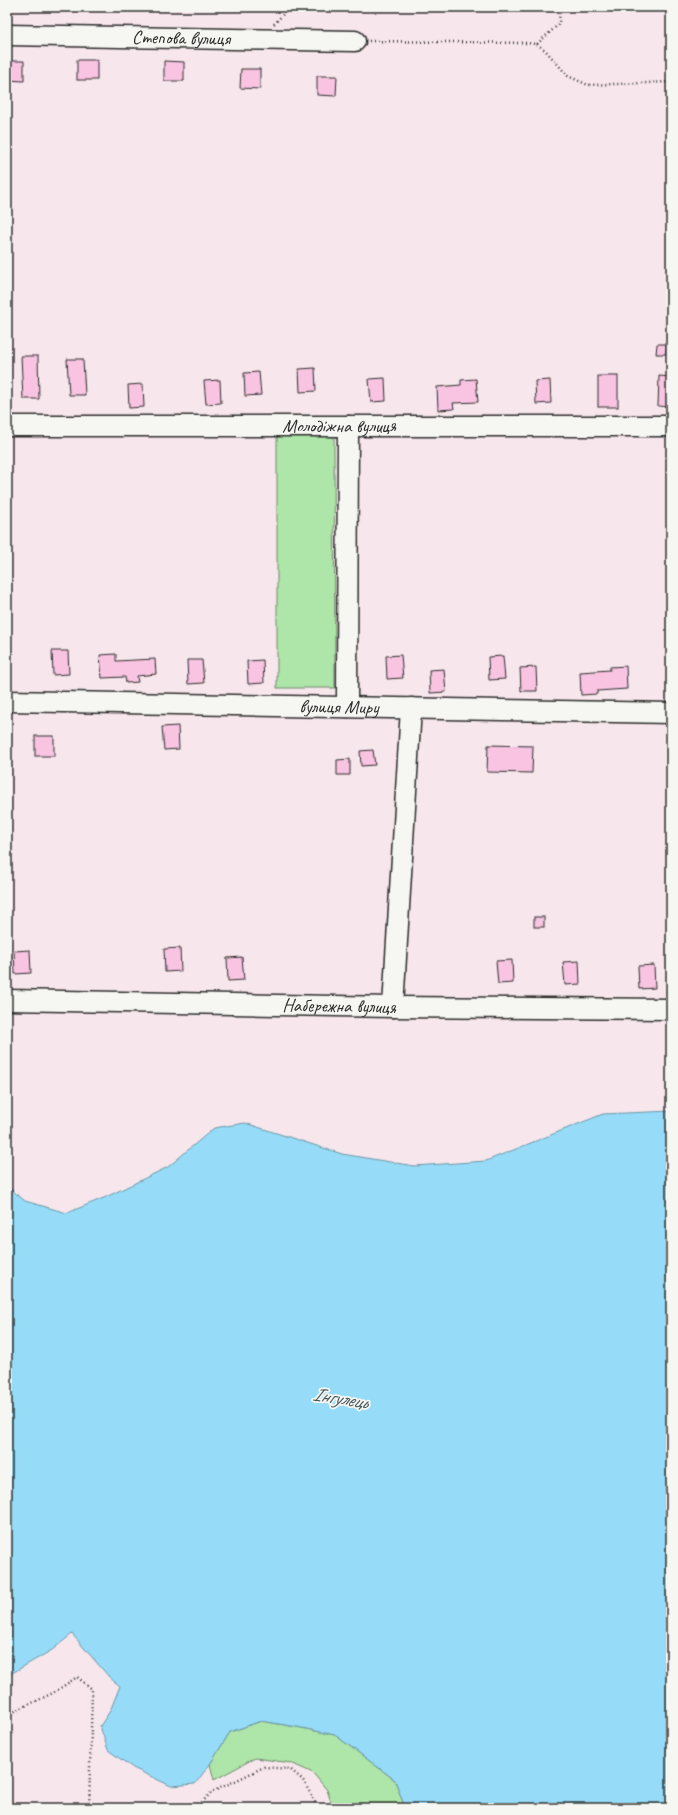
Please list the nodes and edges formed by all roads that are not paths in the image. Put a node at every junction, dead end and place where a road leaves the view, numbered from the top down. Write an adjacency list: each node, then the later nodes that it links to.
1 (7, 35): 2 (street, Степова вулиця)
2 (355, 41)
3 (7, 426): 4 (street, Молодіжна вулиця)
4 (348, 426): 5 (street, Молодіжна вулиця); 7 (street)
5 (671, 426)
6 (7, 701): 7 (street, вулиця Миру)
7 (347, 707): 8 (street, вулиця Миру)
8 (411, 708): 9 (street, вулиця Миру); 11 (street)
9 (671, 713)
10 (7, 1000): 11 (street, Набережна вулиця)
11 (393, 1007): 12 (street, Набережна вулиця)
12 (671, 1009)

